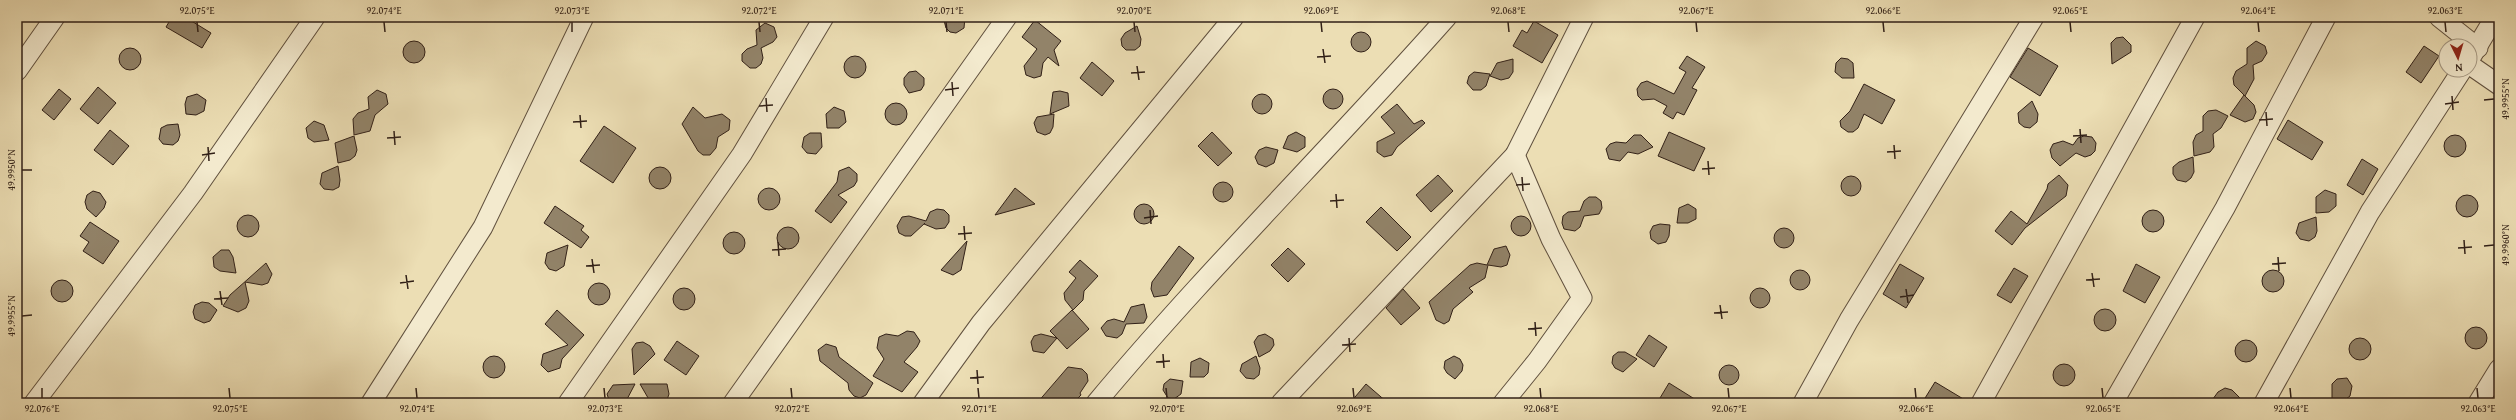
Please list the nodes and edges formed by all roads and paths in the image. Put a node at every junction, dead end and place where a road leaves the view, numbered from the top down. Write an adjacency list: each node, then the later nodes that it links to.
1 (55, 17): 16 (street)
2 (315, 17): 22 (street)
3 (584, 17): 23 (street)
4 (824, 17): 24 (street)
5 (1007, 17): 25 (street)
6 (1234, 17): 26 (street)
7 (1447, 17): 27 (street)
8 (1584, 17): 20 (street)
9 (2034, 17): 30 (street)
10 (2195, 17): 31 (street)
11 (2326, 17): 32 (street)
12 (2439, 17): 14 (street)
13 (2495, 17): 15 (street)
14 (2459, 38)
15 (2478, 46)
16 (17, 71)
17 (2478, 71): 19 (street)
18 (2457, 78): 33 (street)
19 (2499, 85)
20 (1515, 156): 28 (street); 29 (street)
21 (2499, 369): 34 (street)
22 (34, 403)
23 (371, 403)
24 (568, 403)
25 (734, 403)
26 (923, 403)
27 (1096, 403)
28 (1280, 403)
29 (1503, 403)
30 (1803, 403)
31 (1981, 403)
32 (2113, 403)
33 (2264, 403)
34 (2478, 403)

